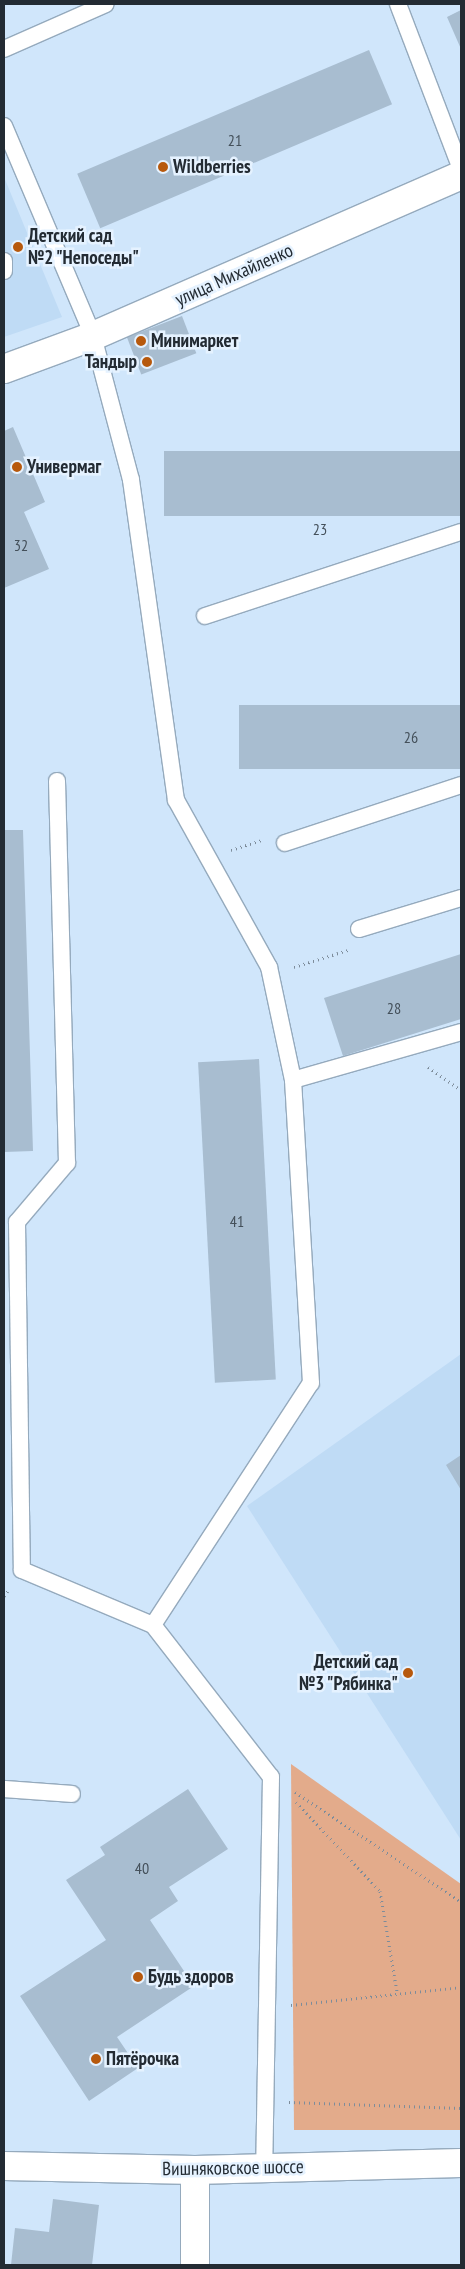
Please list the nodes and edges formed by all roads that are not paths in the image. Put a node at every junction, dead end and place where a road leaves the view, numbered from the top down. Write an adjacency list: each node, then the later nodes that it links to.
1 (106, 4): 3 (lane)
2 (398, 4): 5 (lane)
3 (4, 49)
4 (4, 126): 9 (lane)
5 (461, 169)
6 (461, 175): 9 (street, улица Михайленко)
7 (4, 261): 8 (lane)
8 (4, 271)
9 (93, 336): 10 (street, улица Михайленко); 19 (lane)
10 (4, 369)
11 (461, 532): 12 (lane)
12 (205, 616)
13 (57, 781): 20 (lane)
14 (461, 784): 15 (lane)
15 (285, 843)
16 (461, 898): 17 (lane)
17 (359, 929)
18 (461, 1032): 19 (lane)
19 (293, 1080): 20 (lane)
20 (153, 1625): 25 (lane)
21 (4, 1789): 22 (lane)
22 (72, 1794)
23 (461, 2163): 25 (street, Вишняковское шоссе)
24 (4, 2166): 26 (street, Вишняковское шоссе)
25 (264, 2168): 26 (street, Вишняковское шоссе)
26 (195, 2170): 27 (street)
27 (195, 2265)

